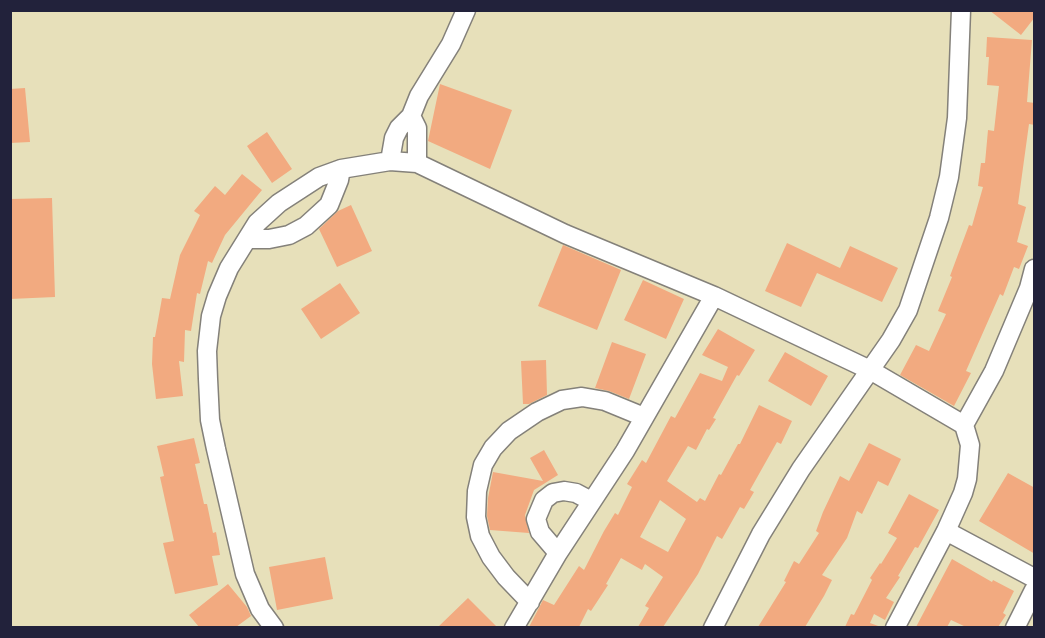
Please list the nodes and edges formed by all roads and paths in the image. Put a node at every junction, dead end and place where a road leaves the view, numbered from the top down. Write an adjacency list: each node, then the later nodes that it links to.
1 (466, 10): 3 (street)
2 (961, 10): 10 (street)
3 (411, 116): 4 (street); 5 (street)
4 (390, 161): 5 (street); 6 (street)
5 (417, 163): 9 (street)
6 (341, 169): 7 (street); 7 (street)
7 (247, 239): 19 (street)
8 (1035, 269): 12 (street)
9 (714, 296): 10 (street); 11 (street)
10 (870, 370): 12 (street); 21 (street)
11 (644, 417): 13 (street); 18 (street)
12 (964, 425): 14 (street)
13 (591, 501): 15 (street); 15 (street)
14 (946, 531): 16 (street); 22 (street)
15 (558, 553): 18 (street)
16 (1035, 578)
17 (1035, 590): 23 (street)
18 (530, 602): 20 (street)
19 (274, 627)
20 (514, 627)
21 (712, 627)
22 (895, 627)
23 (1015, 627)

